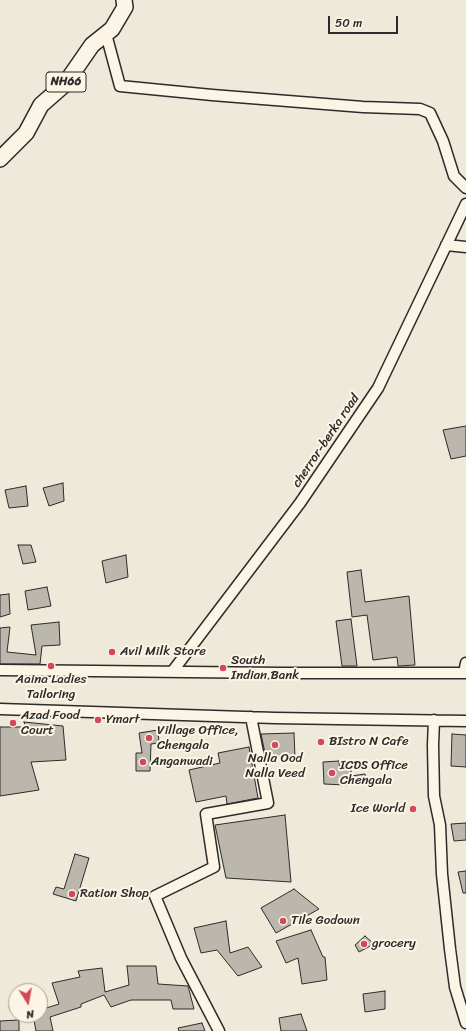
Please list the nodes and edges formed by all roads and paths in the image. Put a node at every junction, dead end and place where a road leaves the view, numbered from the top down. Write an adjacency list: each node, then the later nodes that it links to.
1 (124, 0): 2 (highway, NH66)
2 (106, 34): 3 (highway, NH66); 4 (street)
3 (0, 159)
4 (466, 188)
5 (466, 204): 6 (street, cherror-berka road)
6 (446, 245): 7 (street); 10 (street, cherror-berka road)
7 (466, 247)
8 (465, 669): 10 (street)
9 (0, 670): 10 (street)
10 (172, 672)
11 (0, 709): 12 (street)
12 (251, 717): 13 (street); 16 (street)
13 (434, 720): 14 (street); 15 (street)
14 (466, 721)
15 (466, 1022)
16 (219, 1031)

